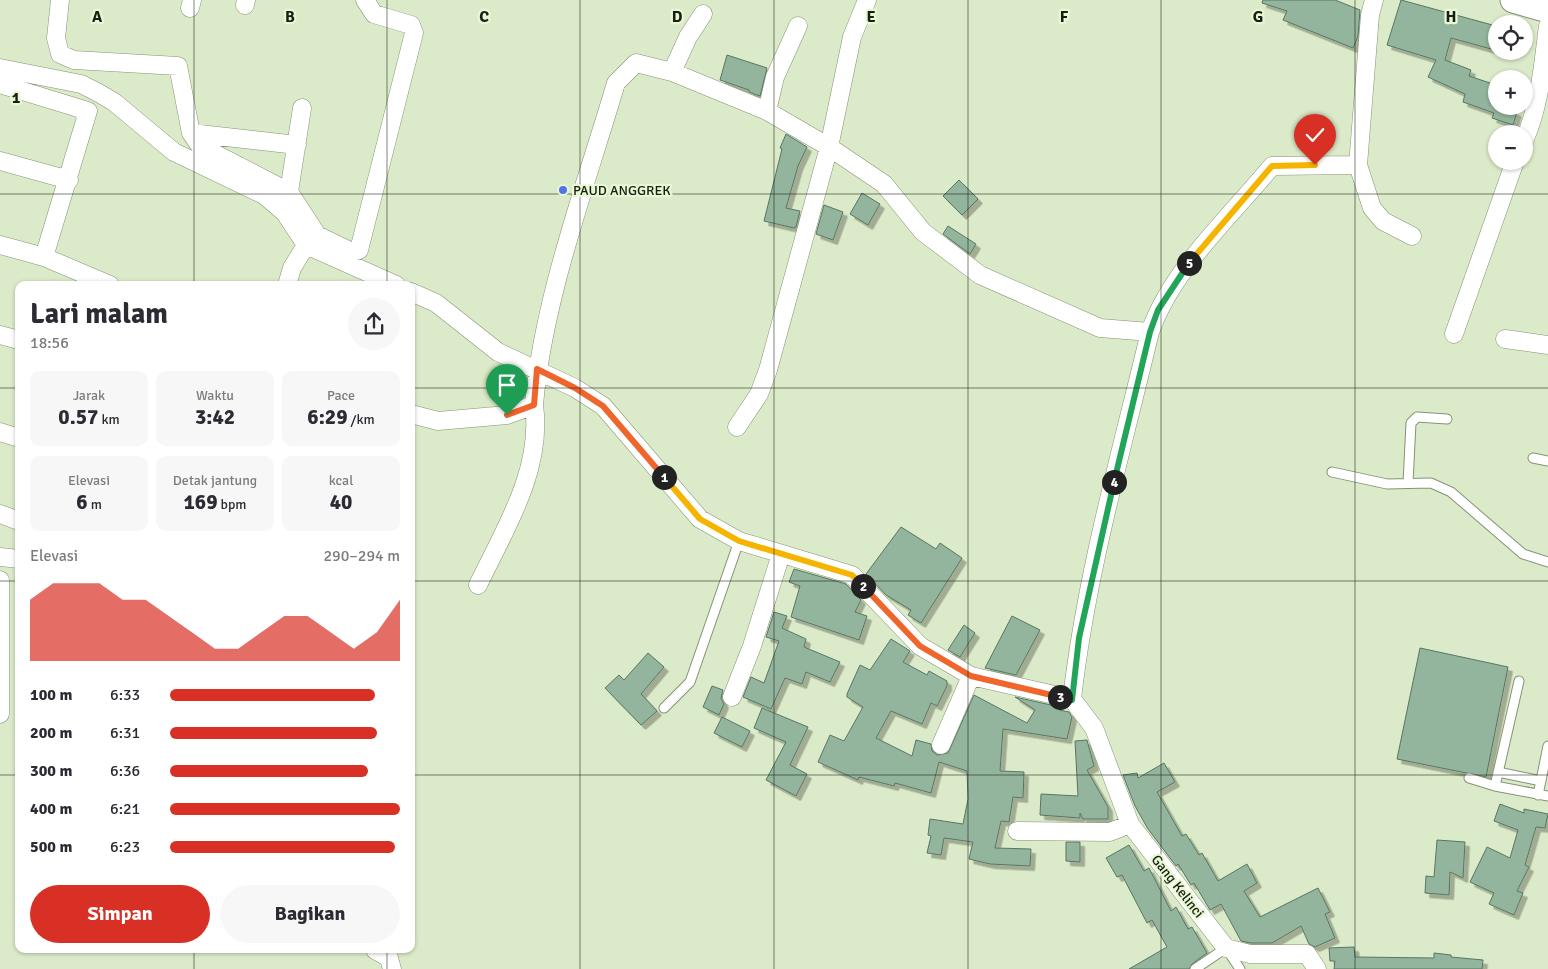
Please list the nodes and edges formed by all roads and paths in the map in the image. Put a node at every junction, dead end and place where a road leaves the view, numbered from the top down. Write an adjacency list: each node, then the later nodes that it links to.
1 (60, 0): 16 (street)
2 (365, 0): 23 (street)
3 (867, 0): 18 (street)
4 (1374, 0): 20 (street)
5 (1513, 0): 6 (main road)
6 (1548, 10)
7 (703, 14): 11 (street)
8 (798, 26): 14 (street)
9 (1548, 26): 15 (street)
10 (0, 68): 26 (street)
11 (672, 72): 14 (street); 38 (street)
12 (0, 84): 22 (street)
13 (302, 108): 17 (street)
14 (767, 111): 18 (street)
15 (1531, 125)
16 (191, 133): 17 (street); 23 (street)
17 (297, 145): 23 (street)
18 (829, 147): 32 (street); 42 (street)
19 (0, 161): 22 (street)
20 (1358, 165): 24 (street); 32 (street)
21 (1512, 170): 33 (street)
22 (69, 180): 27 (street)
23 (289, 192)
24 (1412, 236)
25 (0, 245): 27 (street)
26 (306, 245): 29 (street); 30 (street)
27 (44, 257): 28 (street)
28 (98, 281)
29 (288, 281)
30 (387, 281)
31 (415, 294): 38 (street)
32 (1150, 332): 61 (street)
33 (1454, 334)
34 (0, 335): 35 (street)
35 (15, 339)
36 (1505, 339): 37 (street)
37 (1548, 345)
38 (537, 369): 39 (street); 51 (street)
39 (534, 405): 40 (street); 57 (street)
40 (415, 415)
41 (1447, 419): 48 (lane)
42 (737, 427)
43 (0, 432): 44 (street)
44 (15, 437)
45 (1533, 458): 46 (lane)
46 (1548, 461)
47 (1332, 472): 48 (lane)
48 (1408, 483): 55 (lane)
49 (0, 514): 50 (street)
50 (15, 520)
51 (739, 541): 52 (street); 62 (lane)
52 (781, 554): 58 (street); 60 (street)
53 (0, 557): 54 (street)
54 (15, 559)
55 (1548, 562)
56 (0, 580): 63 (street)
57 (478, 585)
58 (971, 676): 61 (street); 64 (street)
59 (1519, 681): 66 (lane)
60 (732, 697)
61 (1072, 700): 72 (street, Gang Kelinci)
62 (664, 708)
63 (0, 714)
64 (941, 745)
65 (1548, 746): 68 (lane)
66 (1498, 772): 68 (lane); 69 (lane)
67 (1469, 778): 69 (lane)
68 (1541, 781): 70 (lane)
69 (1495, 786): 70 (lane)
70 (1538, 795): 71 (lane)
71 (1548, 796)
72 (1130, 824): 73 (street); 74 (street, Gang Kelinci)
73 (1017, 831)
74 (1226, 948): 79 (lane); 80 (lane, Gang Kelinci); 81 (street)
75 (380, 953): 77 (street)
76 (398, 953): 78 (street)
77 (392, 969)
78 (402, 969)
79 (1195, 969)
80 (1240, 969)
81 (1317, 969)

